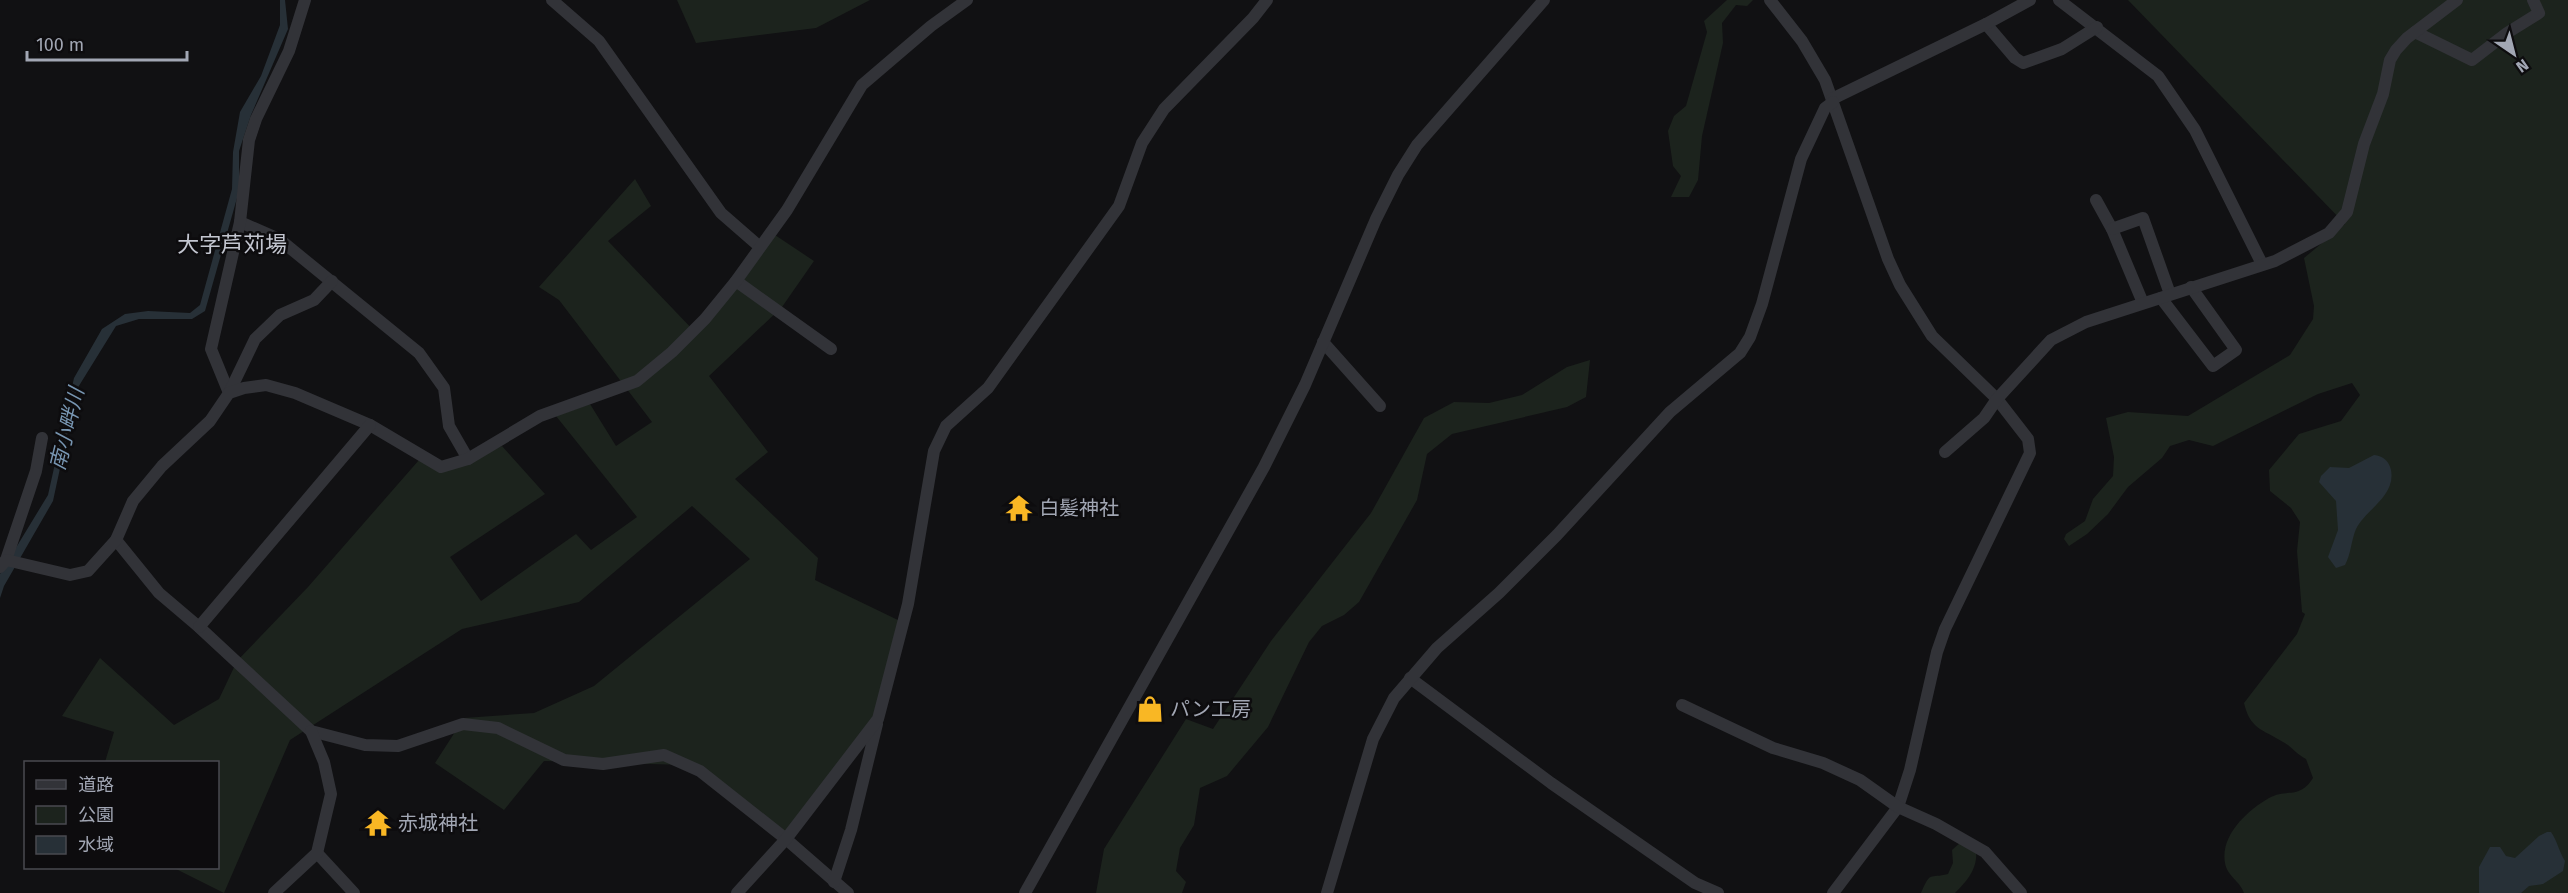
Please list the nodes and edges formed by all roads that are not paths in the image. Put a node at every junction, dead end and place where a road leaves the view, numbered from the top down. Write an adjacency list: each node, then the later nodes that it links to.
1 (305, 0): 16 (street)
2 (552, 0): 18 (street)
3 (967, 0): 18 (street)
4 (1267, 0): 39 (street)
5 (1544, 0): 25 (street)
6 (1770, 0): 14 (street)
7 (2030, 0): 11 (street)
8 (2059, 0): 12 (street)
9 (2457, 0): 13 (street)
10 (2534, 0): 13 (street)
11 (1986, 24): 12 (street); 14 (street)
12 (2097, 27): 19 (street)
13 (2415, 32): 19 (street)
14 (1832, 100): 28 (street); 37 (street)
15 (2096, 200): 17 (street)
16 (240, 222): 20 (street); 27 (street)
17 (2112, 229): 23 (street); 24 (street)
18 (760, 247): 21 (street)
19 (2262, 264): 22 (street)
20 (332, 281): 27 (street); 33 (street)
21 (736, 281): 26 (street); 33 (street)
22 (2191, 287): 23 (street); 23 (street)
23 (2165, 296): 24 (street)
24 (2143, 303): 28 (street)
25 (1323, 342): 29 (street); 49 (street)
26 (831, 349)
27 (229, 393): 30 (street); 34 (street)
28 (1996, 399): 32 (street); 41 (street)
29 (1380, 406)
30 (370, 425): 33 (street); 36 (street)
31 (42, 438): 35 (street)
32 (1945, 452)
33 (468, 459)
34 (116, 540): 35 (street); 36 (street)
35 (3, 563)
36 (200, 627): 40 (street)
37 (1410, 678): 50 (street); 51 (street)
38 (1682, 705): 41 (street)
39 (878, 719): 42 (street); 44 (street)
40 (311, 731): 42 (street); 43 (street)
41 (1898, 807): 52 (street); 53 (street)
42 (786, 839): 44 (street); 47 (street)
43 (317, 854): 45 (street); 46 (street)
44 (834, 882): 48 (street)
45 (274, 893)
46 (354, 893)
47 (737, 893)
48 (848, 893)
49 (1024, 893)
50 (1327, 893)
51 (1718, 893)
52 (1833, 893)
53 (2021, 893)

